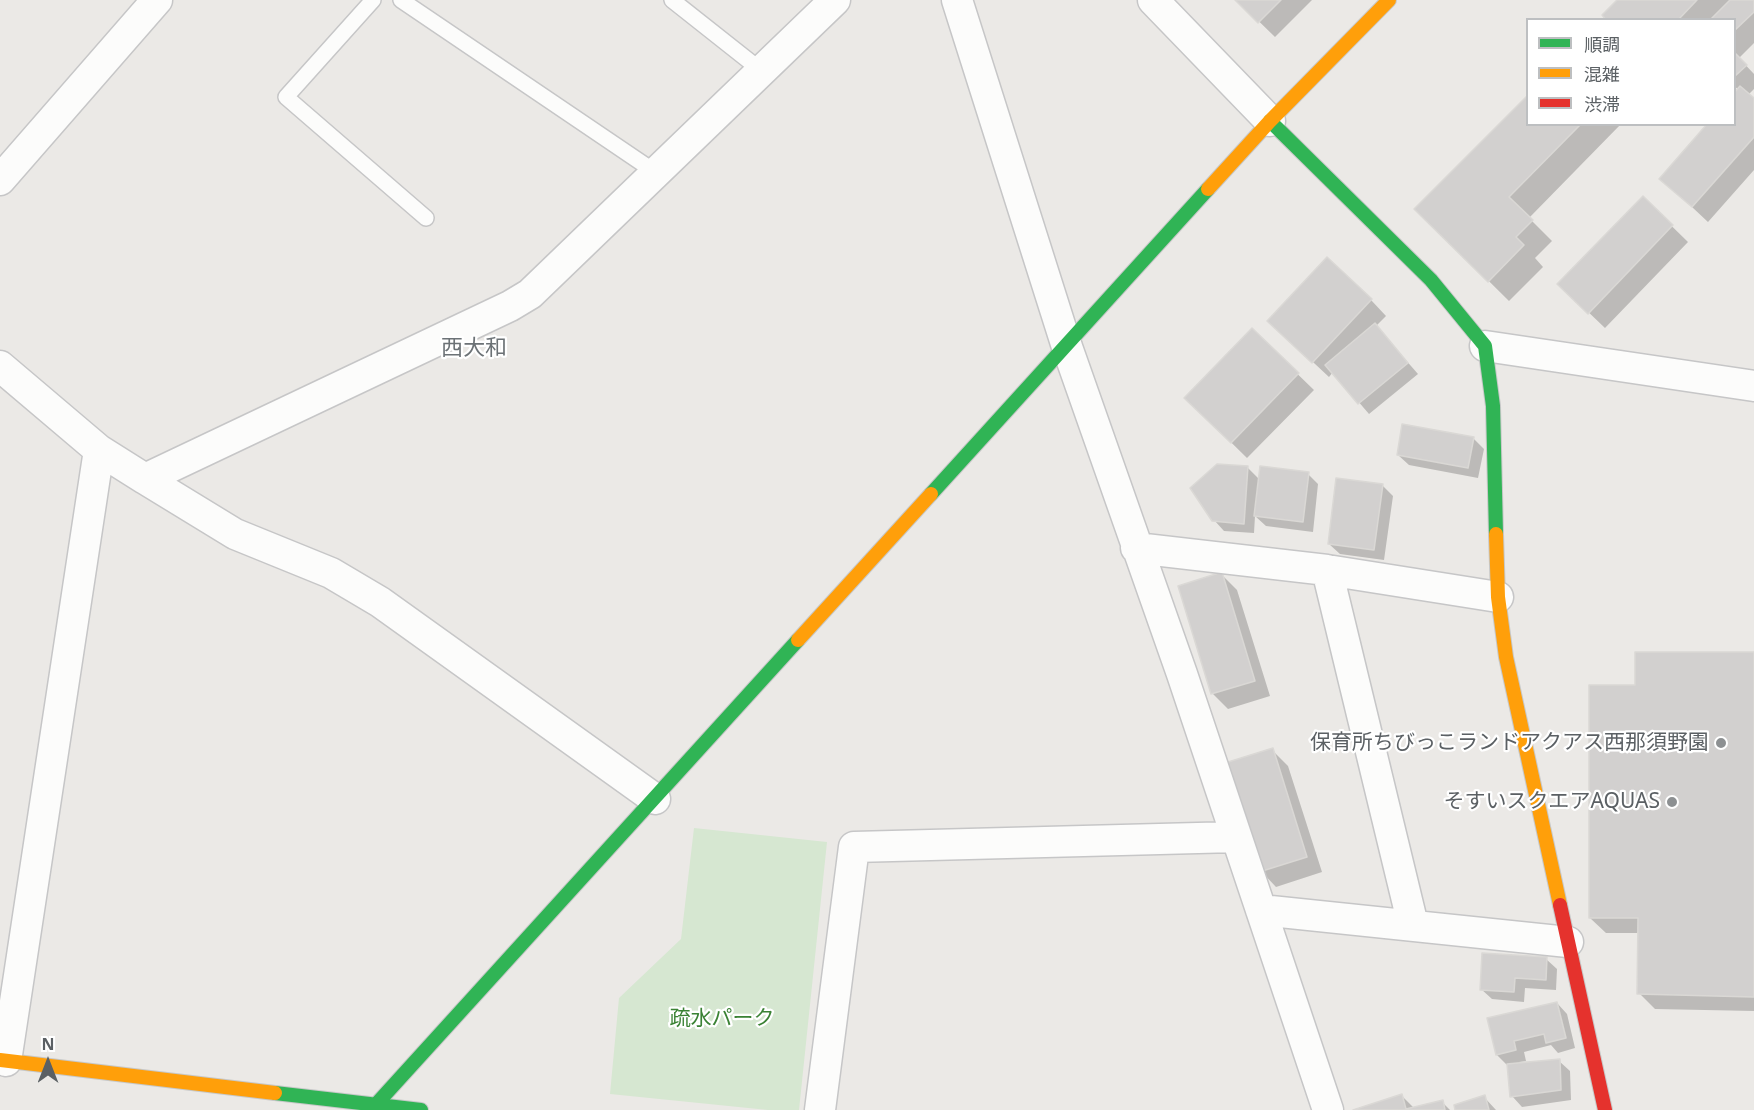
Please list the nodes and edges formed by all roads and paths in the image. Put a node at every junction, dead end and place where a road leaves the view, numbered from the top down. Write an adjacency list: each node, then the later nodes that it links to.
1 (158, 0): 11 (street)
2 (373, 0): 13 (lane)
3 (401, 0): 12 (lane)
4 (672, 0): 9 (lane)
5 (835, 0): 9 (street)
6 (957, 0): 14 (street)
7 (1153, 0): 10 (street)
8 (1389, 0): 10 (street)
9 (763, 72): 12 (street)
10 (1270, 121): 14 (street); 15 (street)
11 (5, 165)
12 (658, 174): 19 (street)
13 (426, 218)
14 (1067, 346): 20 (street); 23 (street)
15 (1485, 346): 17 (street); 22 (street)
16 (0, 366): 18 (street)
17 (1754, 386)
18 (99, 450): 19 (street); 28 (street)
19 (146, 479): 23 (street)
20 (1136, 548): 21 (street); 24 (street)
21 (1327, 570): 22 (street); 26 (street)
22 (1498, 597): 27 (street)
23 (655, 799): 29 (street)
24 (1236, 837): 25 (street); 31 (street)
25 (1261, 910): 26 (street); 32 (street)
26 (1413, 925): 27 (street)
27 (1568, 942): 33 (street)
28 (3, 1061): 29 (street)
29 (374, 1107): 30 (street)
30 (421, 1110)
31 (820, 1110)
32 (1329, 1110)
33 (1605, 1110)

